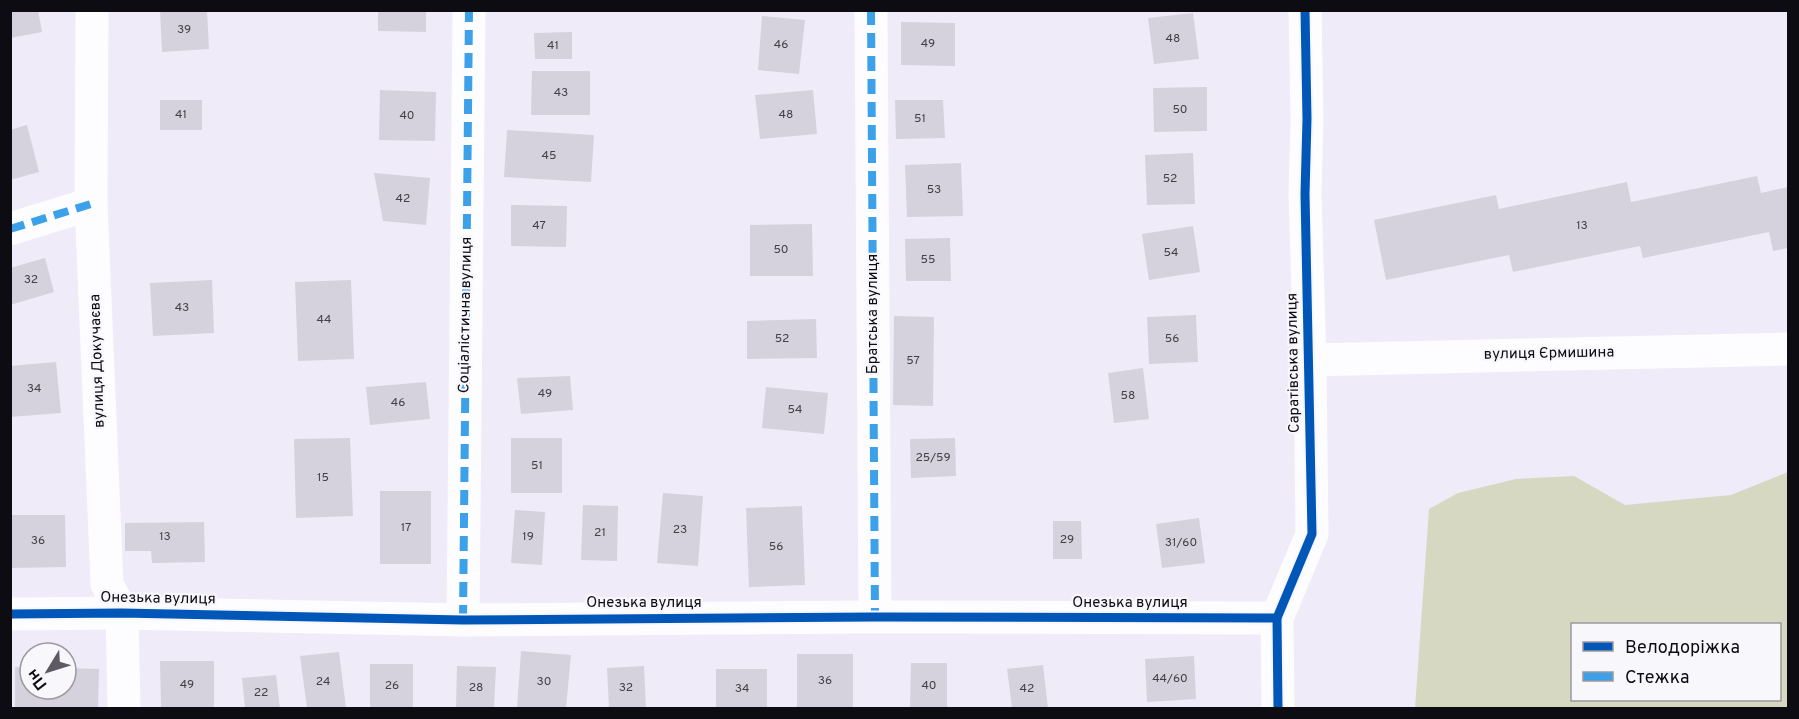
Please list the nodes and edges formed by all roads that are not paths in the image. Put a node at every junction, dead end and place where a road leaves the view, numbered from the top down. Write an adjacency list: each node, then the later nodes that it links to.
1 (92, 10): 5 (street, вулиця Докучаєва)
2 (469, 10): 13 (street, Соціалістична вулиця)
3 (871, 10): 11 (street, Братська вулиця)
4 (1305, 10): 8 (street, Саратівська вулиця)
5 (91, 204): 6 (street); 10 (street, вулиця Докучаєва)
6 (10, 229)
7 (1788, 349): 8 (street, вулиця Єрмишина)
8 (1310, 360): 12 (street, Саратівська вулиця)
9 (10, 614): 10 (street, Онезька вулиця)
10 (122, 614): 13 (street, Онезька вулиця); 14 (street, вулиця Докучаєва)
11 (875, 617): 12 (street, Онезька вулиця); 13 (street, Онезька вулиця)
12 (1277, 618): 15 (street, Саратівська вулиця)
13 (463, 620)
14 (124, 708)
15 (1278, 708)

